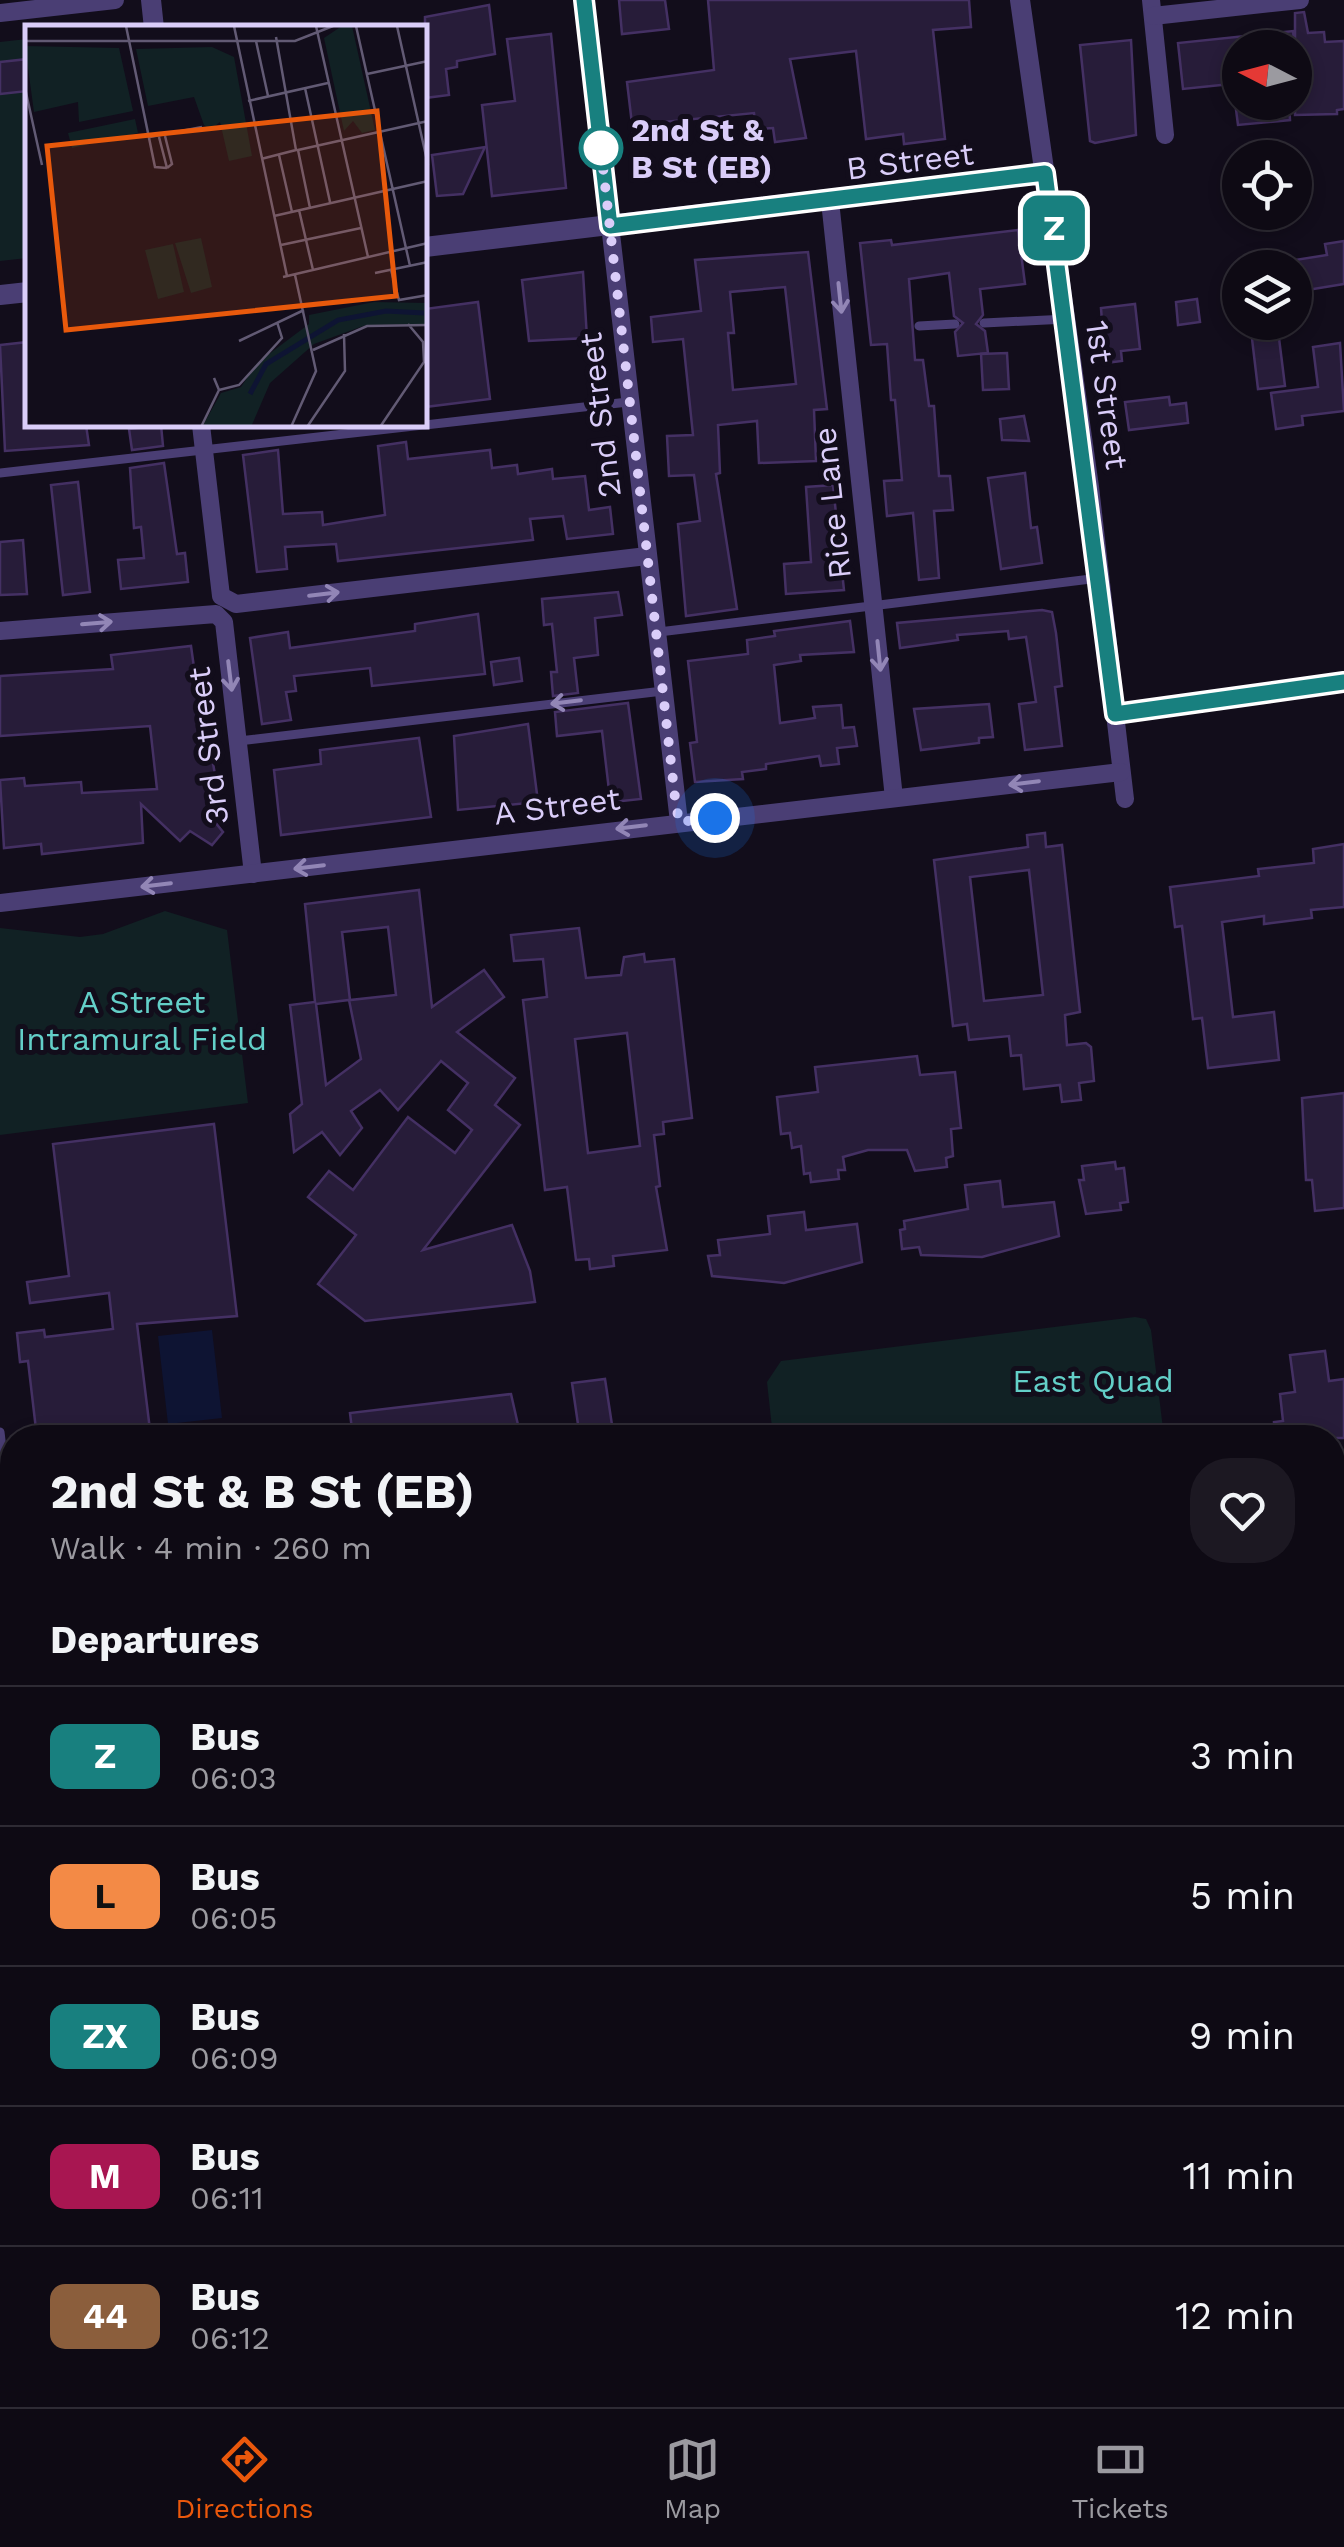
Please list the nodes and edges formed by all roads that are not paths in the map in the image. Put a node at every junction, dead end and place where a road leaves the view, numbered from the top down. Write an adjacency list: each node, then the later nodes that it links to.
1 (114, 0): 7 (street)
2 (151, 0): 8 (street)
3 (584, 0): 12 (street, 2nd Street)
4 (1020, 0): 10 (street, 1st Street)
5 (1300, 0): 6 (street)
6 (1152, 8): 9 (street)
7 (0, 13)
8 (154, 25)
9 (1165, 135)
10 (1045, 173): 11 (street, B Street); 16 (street, 1st Street)
11 (830, 201): 12 (street, B Street); 28 (street, Rice Lane, one-way to 28)
12 (610, 226): 13 (street, B Street); 20 (street, 2nd Street)
13 (428, 247)
14 (25, 292): 15 (street)
15 (0, 295)
16 (1066, 319): 17 (lane); 27 (street, 1st Street)
17 (984, 323)
18 (954, 324): 19 (lane)
19 (920, 326)
20 (628, 402): 21 (lane); 26 (street, 2nd Street)
21 (428, 425)
22 (201, 428): 24 (street, 3rd Street)
23 (398, 428): 24 (lane)
24 (204, 450): 25 (lane); 29 (street, 3rd Street)
25 (0, 473)
26 (647, 556): 29 (street, one-way to 26); 31 (street, 2nd Street)
27 (1099, 578): 28 (lane); 34 (street, 1st Street)
28 (874, 606): 31 (lane); 37 (street, Rice Lane, one-way to 37)
29 (222, 608): 30 (street, one-way to 29); 35 (street, 3rd Street, one-way to 35)
30 (0, 630)
31 (656, 632): 33 (street, 2nd Street)
32 (1344, 682): 34 (street)
33 (663, 691): 35 (lane, one-way to 35); 39 (street, 2nd Street)
34 (1115, 714): 36 (street, 1st Street)
35 (237, 741): 40 (street, 3rd Street)
36 (1121, 772): 37 (street, A Street, one-way to 37); 38 (street, 1st Street)
37 (894, 798): 39 (street, A Street)
38 (1125, 799)
39 (679, 822): 40 (street, A Street, one-way to 40)
40 (253, 874): 41 (street, A Street, one-way to 41)
41 (0, 903)

